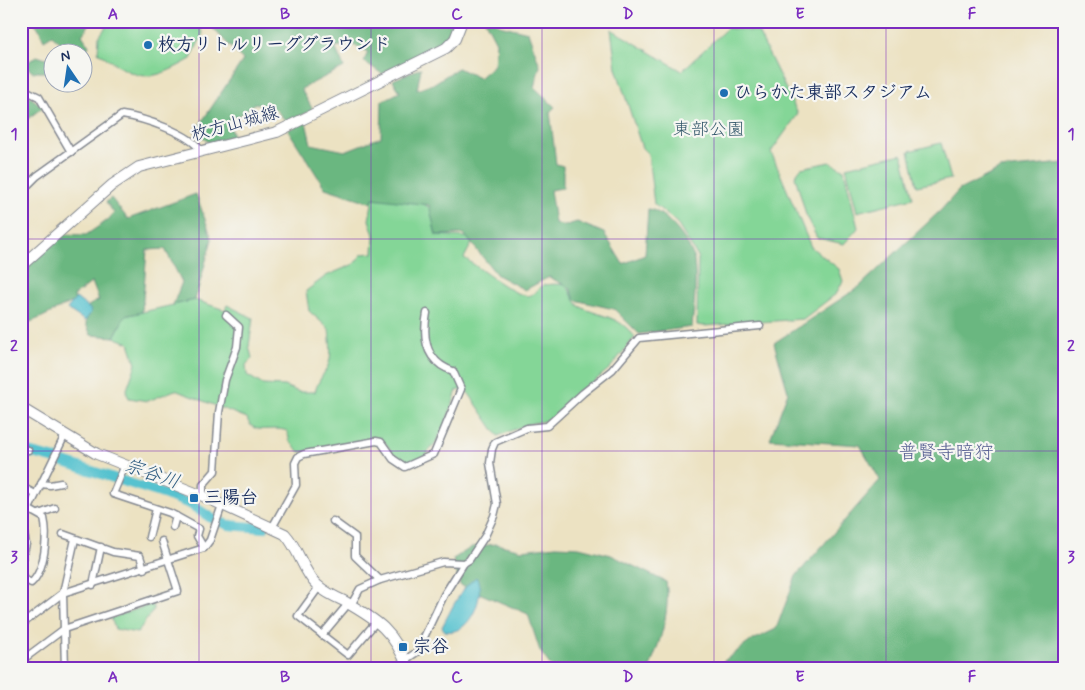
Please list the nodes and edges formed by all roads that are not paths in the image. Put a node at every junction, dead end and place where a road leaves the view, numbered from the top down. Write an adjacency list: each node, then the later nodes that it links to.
1 (462, 21): 3 (main road, 枚方山城線)
2 (21, 88): 4 (street)
3 (201, 151): 4 (street); 6 (main road, 枚方山城線)
4 (71, 152): 5 (street)
5 (21, 192)
6 (21, 266)
7 (427, 313): 26 (street)
8 (226, 315): 17 (street)
9 (760, 326): 35 (street)
10 (21, 408): 11 (main road)
11 (65, 435): 12 (main road); 15 (street)
12 (125, 465): 17 (main road); 21 (street)
13 (21, 480): 16 (street)
14 (61, 483): 15 (street)
15 (40, 484): 16 (street)
16 (35, 494): 20 (street)
17 (203, 496): 18 (main road)
18 (222, 505): 26 (main road); 33 (street)
19 (55, 508): 22 (street)
20 (28, 509): 22 (street); 27 (street)
21 (156, 509): 23 (street); 29 (street)
22 (39, 514): 38 (street)
23 (176, 516): 25 (street); 33 (street)
24 (333, 521): 39 (street)
25 (174, 526)
26 (273, 526): 41 (main road)
27 (22, 531): 36 (street)
28 (63, 534): 30 (street)
29 (148, 537)
30 (75, 539): 32 (street); 42 (street)
31 (162, 541): 34 (street)
32 (100, 547): 37 (street); 40 (street)
33 (204, 548): 34 (street)
34 (169, 561): 37 (street); 46 (street)
35 (464, 563): 39 (street); 50 (street)
36 (21, 565)
37 (144, 569): 40 (street)
38 (21, 577)
39 (380, 580): 43 (street)
40 (93, 585): 42 (street)
41 (319, 587): 43 (main road); 47 (street)
42 (63, 593): 44 (street); 46 (street)
43 (350, 605): 45 (main road); 47 (street)
44 (22, 622)
45 (376, 622): 47 (street); 50 (main road)
46 (64, 628): 48 (street); 49 (street)
47 (322, 635)
48 (21, 661)
49 (65, 666): 51 (street)
50 (407, 666)
51 (57, 669)

